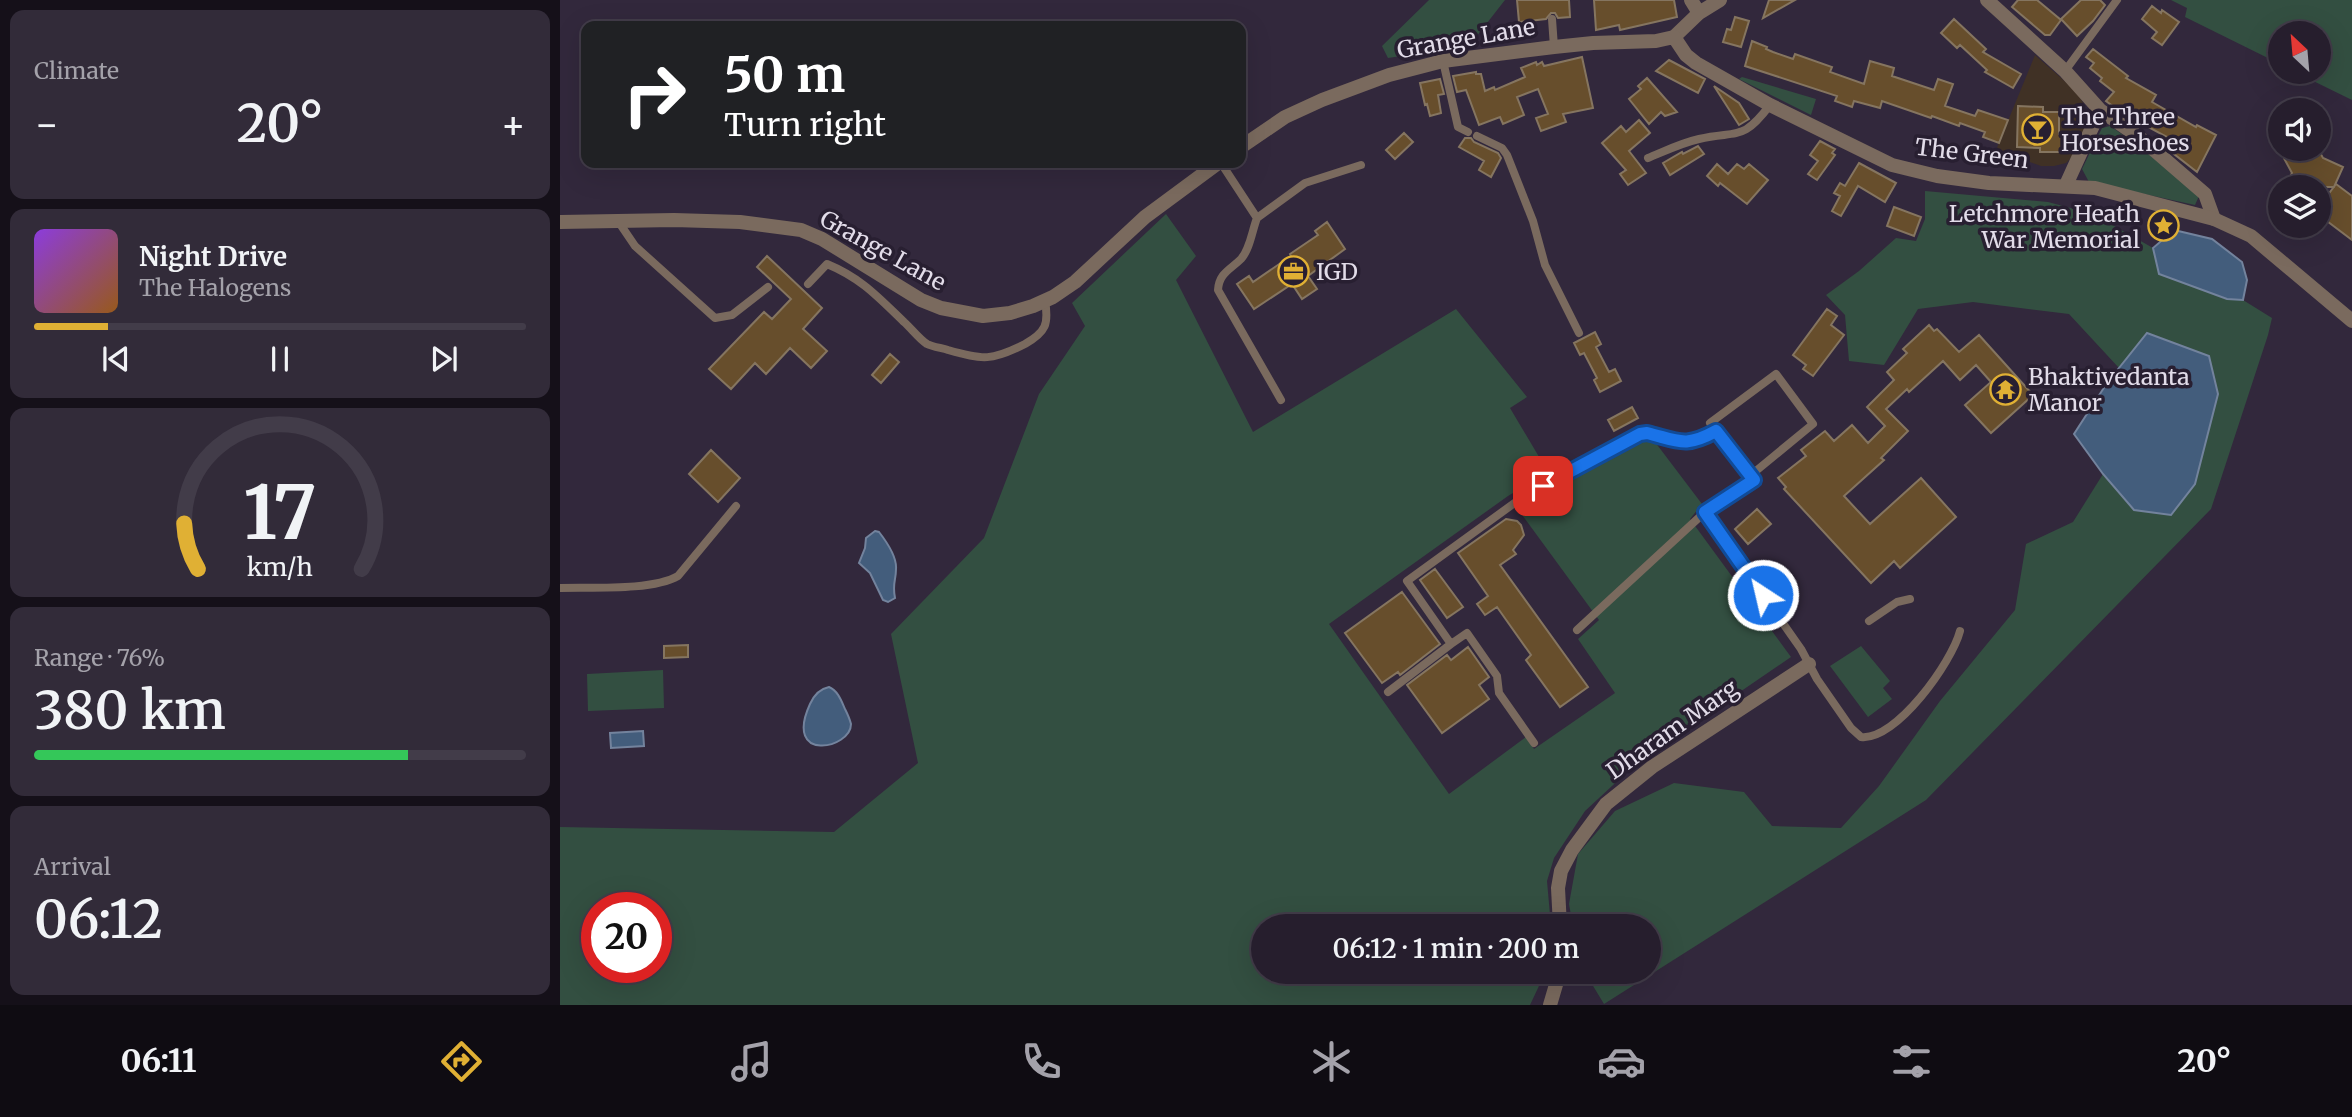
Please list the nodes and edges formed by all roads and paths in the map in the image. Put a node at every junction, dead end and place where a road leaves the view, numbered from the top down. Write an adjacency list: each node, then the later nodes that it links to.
1 (1720, 0): 4 (street)
2 (1987, 0): 9 (street)
3 (2117, 0): 9 (lane)
4 (1695, 6): 6 (street)
5 (1552, 19): 7 (lane)
6 (1674, 37): 7 (street, Grange Lane); 10 (street, The Green)
7 (1554, 47): 8 (street, Grange Lane)
8 (1443, 61): 12 (lane); 14 (street, Grange Lane)
9 (2065, 71): 11 (street)
10 (1770, 105): 15 (lane); 19 (street, The Green)
11 (2100, 110): 19 (street); 21 (street)
12 (1468, 132)
13 (1477, 136): 28 (lane)
14 (1246, 144)
15 (1648, 158)
16 (1361, 165): 20 (lane)
17 (1212, 168): 26 (street, Grange Lane)
18 (1222, 168): 20 (lane)
19 (2066, 185): 21 (street, The Green)
20 (1257, 218): 29 (lane)
21 (2214, 219): 27 (street, The Green)
22 (618, 221): 23 (street, Grange Lane); 25 (lane); 26 (street, Grange Lane)
23 (560, 222)
24 (808, 284): 26 (lane)
25 (768, 287)
26 (1045, 301)
27 (2352, 321)
28 (1579, 333)
29 (1281, 400)
30 (1716, 431): 31 (lane); 31 (lane); 39 (lane)
31 (1751, 475): 33 (lane)
32 (736, 506): 34 (lane)
33 (1705, 512): 37 (lane); 40 (lane)
34 (560, 589)
35 (1910, 598): 36 (lane)
36 (1869, 621)
37 (1577, 630)
38 (1960, 631): 40 (lane)
39 (1451, 644): 41 (lane); 42 (lane)
40 (1809, 664): 43 (street, Dharam Marg)
41 (1388, 692)
42 (1534, 743)
43 (1559, 914)
44 (1556, 984): 45 (street)
45 (1550, 1005)

